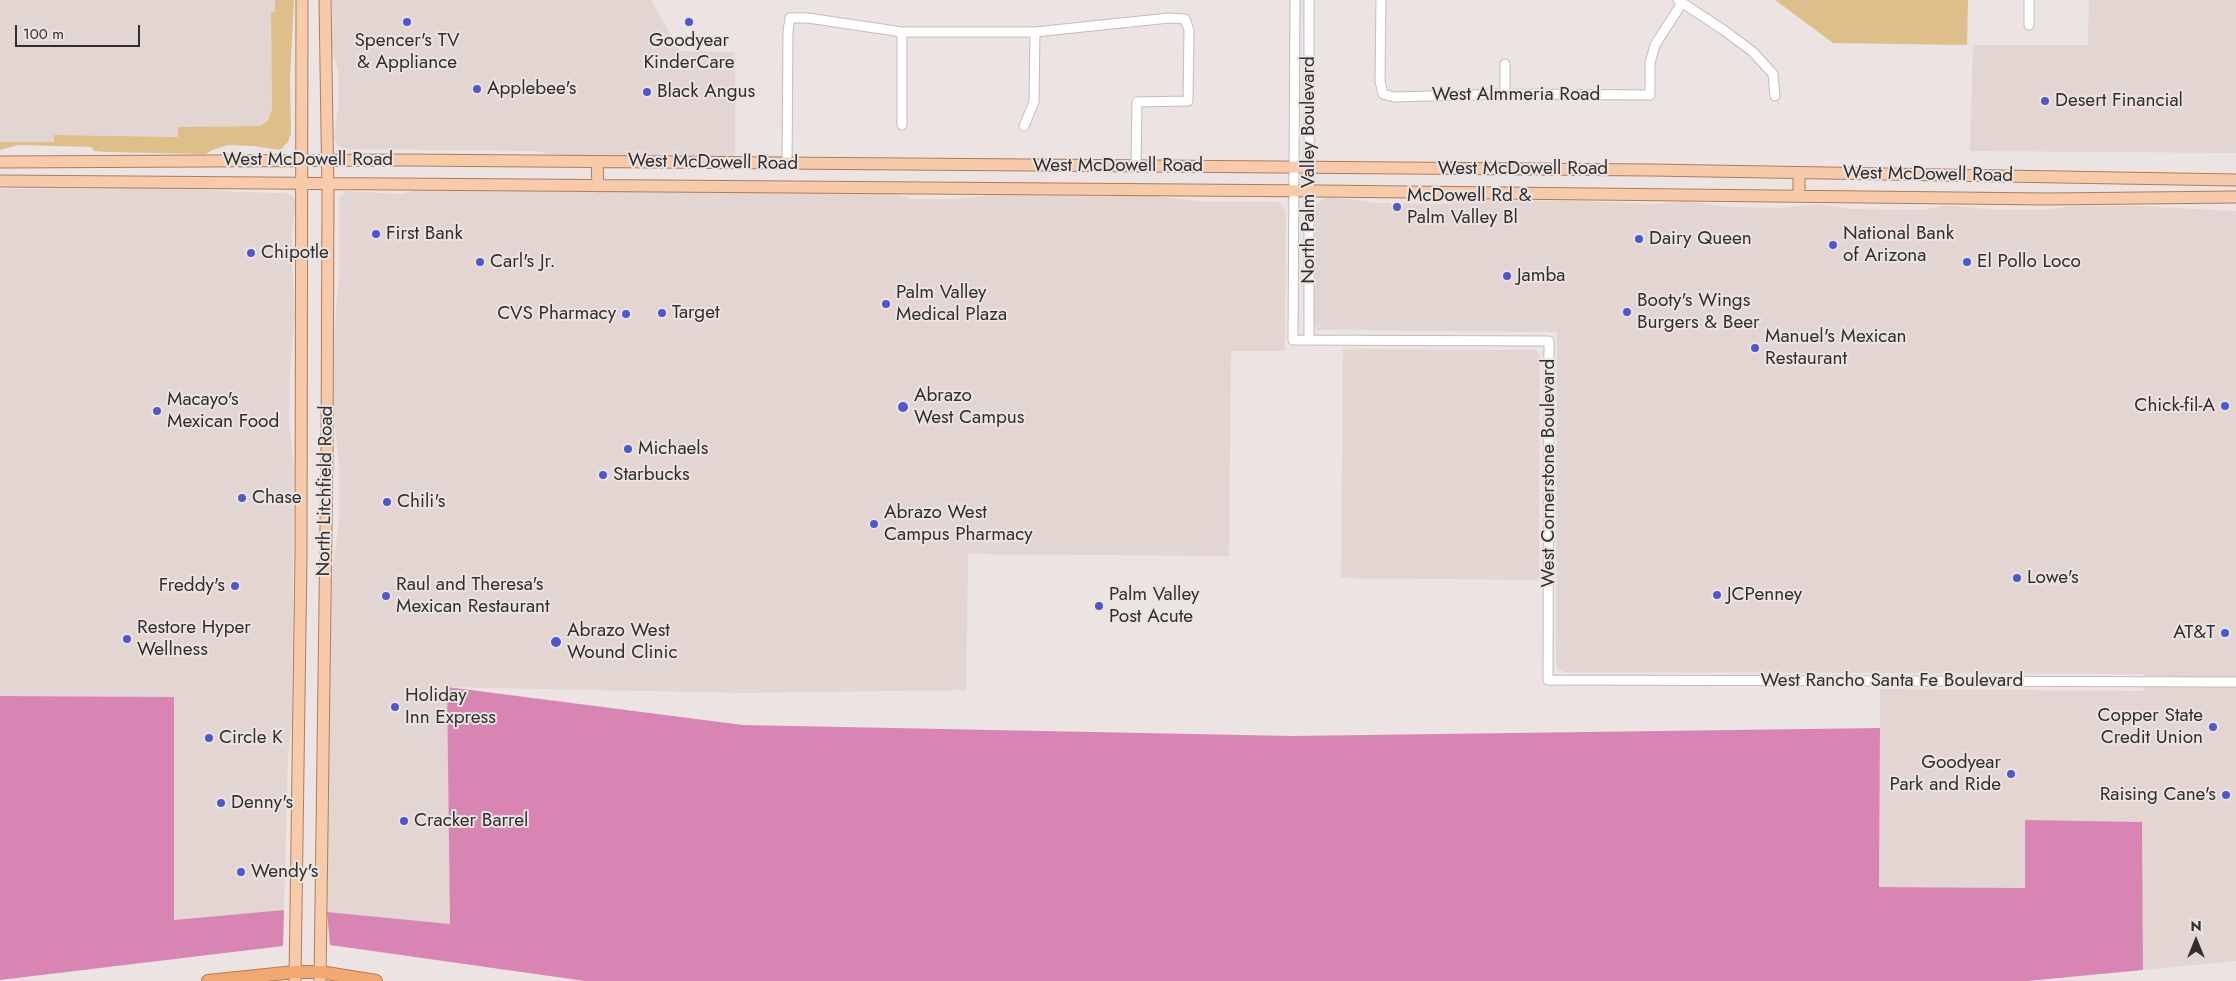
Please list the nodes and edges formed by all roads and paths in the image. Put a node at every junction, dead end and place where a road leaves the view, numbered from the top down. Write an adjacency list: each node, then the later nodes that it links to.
1 (302, 0): 17 (main road, North Litchfield Road)
2 (325, 0): 16 (main road, North Litchfield Road)
3 (1295, 0): 22 (street, North Palm Valley Boulevard)
4 (1309, 0): 23 (street, North Palm Valley Boulevard)
5 (1382, 0): 12 (street, West Almmeria Road)
6 (2029, 0): 8 (street)
7 (1680, 1): 12 (street, West Almmeria Road); 13 (street)
8 (2029, 25)
9 (902, 32): 10 (street); 14 (street); 20 (street)
10 (1035, 32): 15 (street); 21 (street)
11 (1506, 64): 12 (street)
12 (1505, 94)
13 (1775, 96)
14 (902, 125)
15 (1024, 126)
16 (327, 159): 17 (main road, West McDowell Road); 19 (main road, West McDowell Road); 28 (main road, North Litchfield Road)
17 (302, 160): 18 (main road, West McDowell Road); 27 (main road, North Litchfield Road)
18 (0, 162)
19 (597, 162): 20 (main road, West McDowell Road); 29 (main road)
20 (787, 164): 21 (main road, West McDowell Road)
21 (1136, 166): 22 (main road, West McDowell Road)
22 (1293, 168): 23 (main road, West McDowell Road); 30 (street, North Palm Valley Boulevard)
23 (1308, 168): 24 (main road, West McDowell Road); 31 (street, North Palm Valley Boulevard)
24 (1799, 173): 25 (main road, West McDowell Road); 32 (main road)
25 (2236, 180)
26 (0, 181): 27 (main road, West McDowell Road)
27 (302, 183): 28 (main road, West McDowell Road); 38 (main road, North Litchfield Road)
28 (328, 183): 29 (main road, West McDowell Road); 39 (main road, North Litchfield Road)
29 (598, 186): 30 (main road, West McDowell Road)
30 (1293, 191): 31 (main road, West McDowell Road); 34 (street, North Palm Valley Boulevard)
31 (1310, 191): 32 (main road, West McDowell Road); 35 (street, North Palm Valley Boulevard)
32 (1799, 196): 33 (main road, West McDowell Road)
33 (2236, 197)
34 (1294, 340): 35 (street, West Cornerstone Boulevard)
35 (1309, 340): 36 (street, West Cornerstone Boulevard)
36 (1548, 680): 37 (street, West Rancho Santa Fe Boulevard)
37 (2236, 682)
38 (295, 977): 39 (highway); 40 (highway)
39 (320, 977): 41 (highway)
40 (208, 981)
41 (376, 981)

